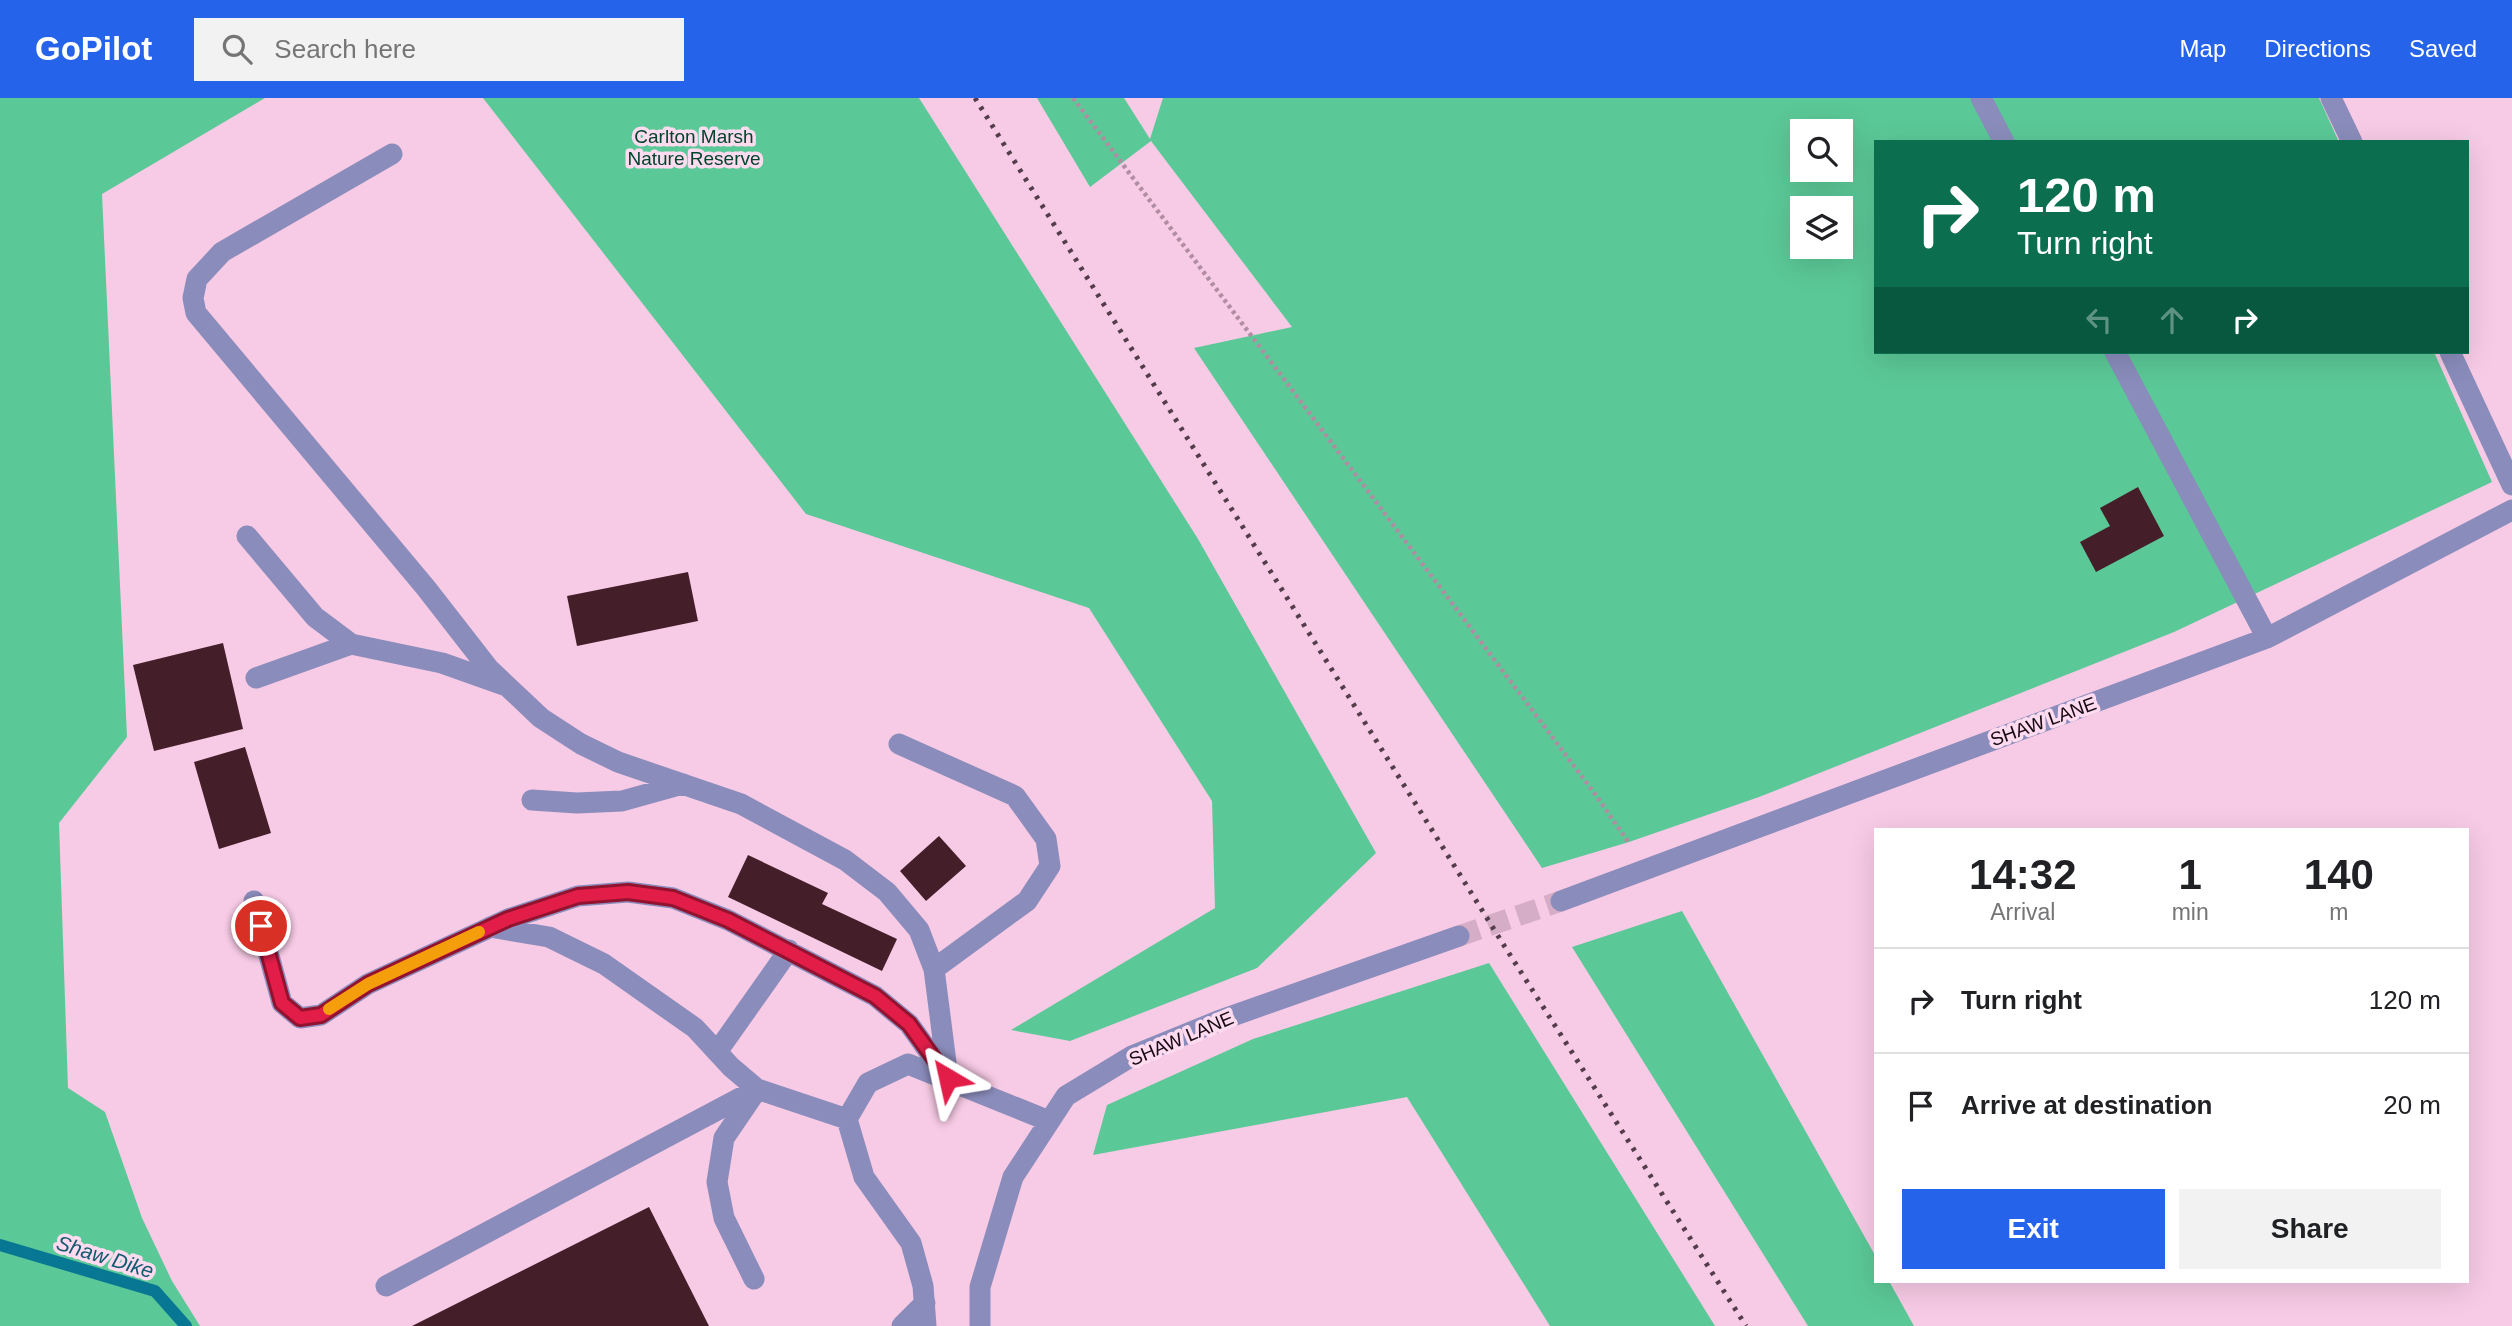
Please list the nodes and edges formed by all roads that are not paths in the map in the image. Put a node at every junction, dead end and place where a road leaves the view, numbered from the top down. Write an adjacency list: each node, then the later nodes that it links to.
1 (1981, 98): 3 (street)
2 (2331, 98): 4 (street)
3 (2003, 140)
4 (2351, 140)
5 (392, 154): 14 (street)
6 (2116, 354): 11 (street)
7 (2451, 354): 8 (street)
8 (2512, 485)
9 (2512, 510): 11 (street, SHAW LANE)
10 (247, 536): 12 (street)
11 (2267, 638): 19 (street, SHAW LANE)
12 (351, 644): 13 (street); 14 (street)
13 (256, 678)
14 (509, 687): 16 (street)
15 (899, 744): 23 (street)
16 (683, 784): 17 (street); 23 (street)
17 (532, 800)
18 (254, 901): 20 (street)
19 (1561, 901)
20 (489, 927): 22 (street); 24 (street)
21 (1459, 936): 28 (street, SHAW LANE)
22 (789, 950): 24 (street); 25 (street)
23 (934, 969): 25 (street)
24 (717, 1052): 26 (street)
25 (948, 1078): 27 (street); 28 (street)
26 (757, 1089): 27 (street); 29 (street); 30 (street)
27 (847, 1119): 31 (street)
28 (1049, 1121): 34 (street, SHAW LANE)
29 (754, 1279)
30 (386, 1286)
31 (925, 1303): 32 (street); 33 (street)
32 (902, 1326)
33 (926, 1326)
34 (980, 1326)

